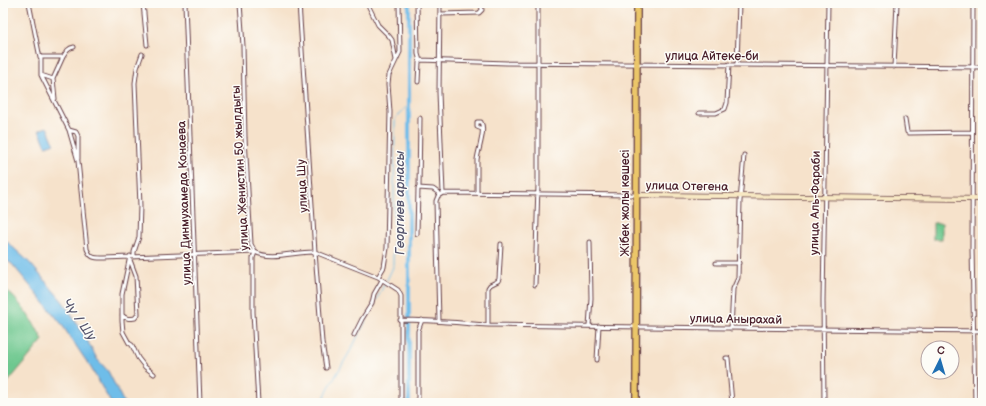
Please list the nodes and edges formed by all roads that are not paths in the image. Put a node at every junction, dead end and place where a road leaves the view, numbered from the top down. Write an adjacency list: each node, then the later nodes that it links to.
1 (29, 3): 22 (street)
2 (143, 3): 18 (street)
3 (185, 3): 60 (street, улица Динмухамеда Конаева)
4 (240, 3): 58 (street, улица Женистин 50 жылдыгы)
5 (299, 3): 59 (street, улица Шу)
6 (366, 3): 23 (street)
7 (399, 3): 23 (street)
8 (417, 3): 24 (street)
9 (440, 3): 17 (street)
10 (482, 3): 17 (street)
11 (538, 3): 26 (street)
12 (637, 3): 27 (highway, Жібек жолы көшесі)
13 (739, 3): 29 (street)
14 (828, 3): 30 (street, улица Аль-Фараби)
15 (897, 3): 31 (street)
16 (972, 3): 32 (street)
17 (441, 14): 25 (street)
18 (147, 45)
19 (74, 46): 21 (street)
20 (142, 54): 62 (street)
21 (63, 57): 22 (street); 35 (street)
22 (40, 59): 34 (street)
23 (396, 60): 65 (street)
24 (420, 61): 25 (street, улица Айтеке-би); 36 (street)
25 (441, 62): 26 (street, улица Айтеке-би); 47 (street)
26 (539, 63): 27 (street, улица Айтеке-би); 49 (street)
27 (636, 64): 28 (street, улица Айтеке-би); 50 (highway, Жібек жолы көшесі)
28 (729, 64): 29 (street, улица Айтеке-би); 38 (street)
29 (737, 64): 30 (street, улица Айтеке-би)
30 (827, 66): 31 (street, улица Айтеке-би); 51 (street, улица Аль-Фараби)
31 (894, 67): 32 (street, улица Айтеке-би)
32 (973, 67): 33 (street, улица Айтеке-би); 43 (street)
33 (983, 67)
34 (41, 75): 35 (street); 37 (street)
35 (53, 79): 37 (street)
36 (418, 82)
37 (55, 101): 42 (street)
38 (699, 113)
39 (420, 118): 46 (street)
40 (905, 119): 43 (street)
41 (482, 129): 48 (street)
42 (69, 130): 45 (street); 45 (street)
43 (972, 132): 53 (street)
44 (744, 155): 52 (street)
45 (78, 161): 61 (street)
46 (419, 188): 47 (street, улица Отегена); 55 (street)
47 (441, 193): 48 (street, улица Отегена); 71 (street)
48 (477, 193): 49 (street, улица Отегена)
49 (538, 193): 50 (street, улица Отегена); 67 (street)
50 (636, 195): 52 (main road, улица Отегена); 75 (highway, Жібек жолы көшесі)
51 (825, 196): 52 (main road, улица Отегена); 53 (main road, улица Отегена); 77 (street, улица Аль-Фараби)
52 (740, 197): 64 (street)
53 (973, 199): 54 (main road, улица Отегена); 78 (street)
54 (983, 199)
55 (417, 234)
56 (590, 242): 73 (street)
57 (500, 244): 72 (street)
58 (255, 252): 59 (street); 60 (street); 86 (street, улица Женистин 50 жылдыгы)
59 (315, 252): 65 (street); 83 (street, улица Шу)
60 (195, 255): 62 (street); 85 (street, улица Динмухамеда Конаева)
61 (130, 256): 62 (street); 68 (street); 68 (street)
62 (134, 256)
63 (716, 263): 64 (street)
64 (739, 263): 76 (street)
65 (378, 277): 66 (street)
66 (382, 280): 69 (street); 80 (street)
67 (535, 285)
68 (122, 315): 84 (street)
69 (400, 320): 70 (street, улица Анырахай); 87 (street)
70 (420, 320): 71 (street, улица Анырахай); 88 (street)
71 (439, 321): 72 (street, улица Анырахай)
72 (488, 325): 73 (street, улица Анырахай)
73 (589, 326): 74 (street, улица Анырахай)
74 (599, 326): 75 (street, улица Анырахай); 82 (street)
75 (636, 327): 76 (street, улица Анырахай); 89 (highway, Жібек жолы көшесі)
76 (731, 328): 77 (street, улица Анырахай)
77 (823, 329): 78 (street, улица Анырахай); 91 (street, улица Аль-Фараби)
78 (974, 331): 79 (street, улица Анырахай); 92 (street)
79 (983, 331)
80 (354, 335)
81 (726, 358): 90 (street)
82 (597, 360)
83 (326, 368)
84 (154, 374)
85 (200, 403)
86 (258, 403)
87 (401, 403)
88 (418, 403)
89 (636, 403)
90 (732, 403)
91 (824, 403)
92 (975, 403)

